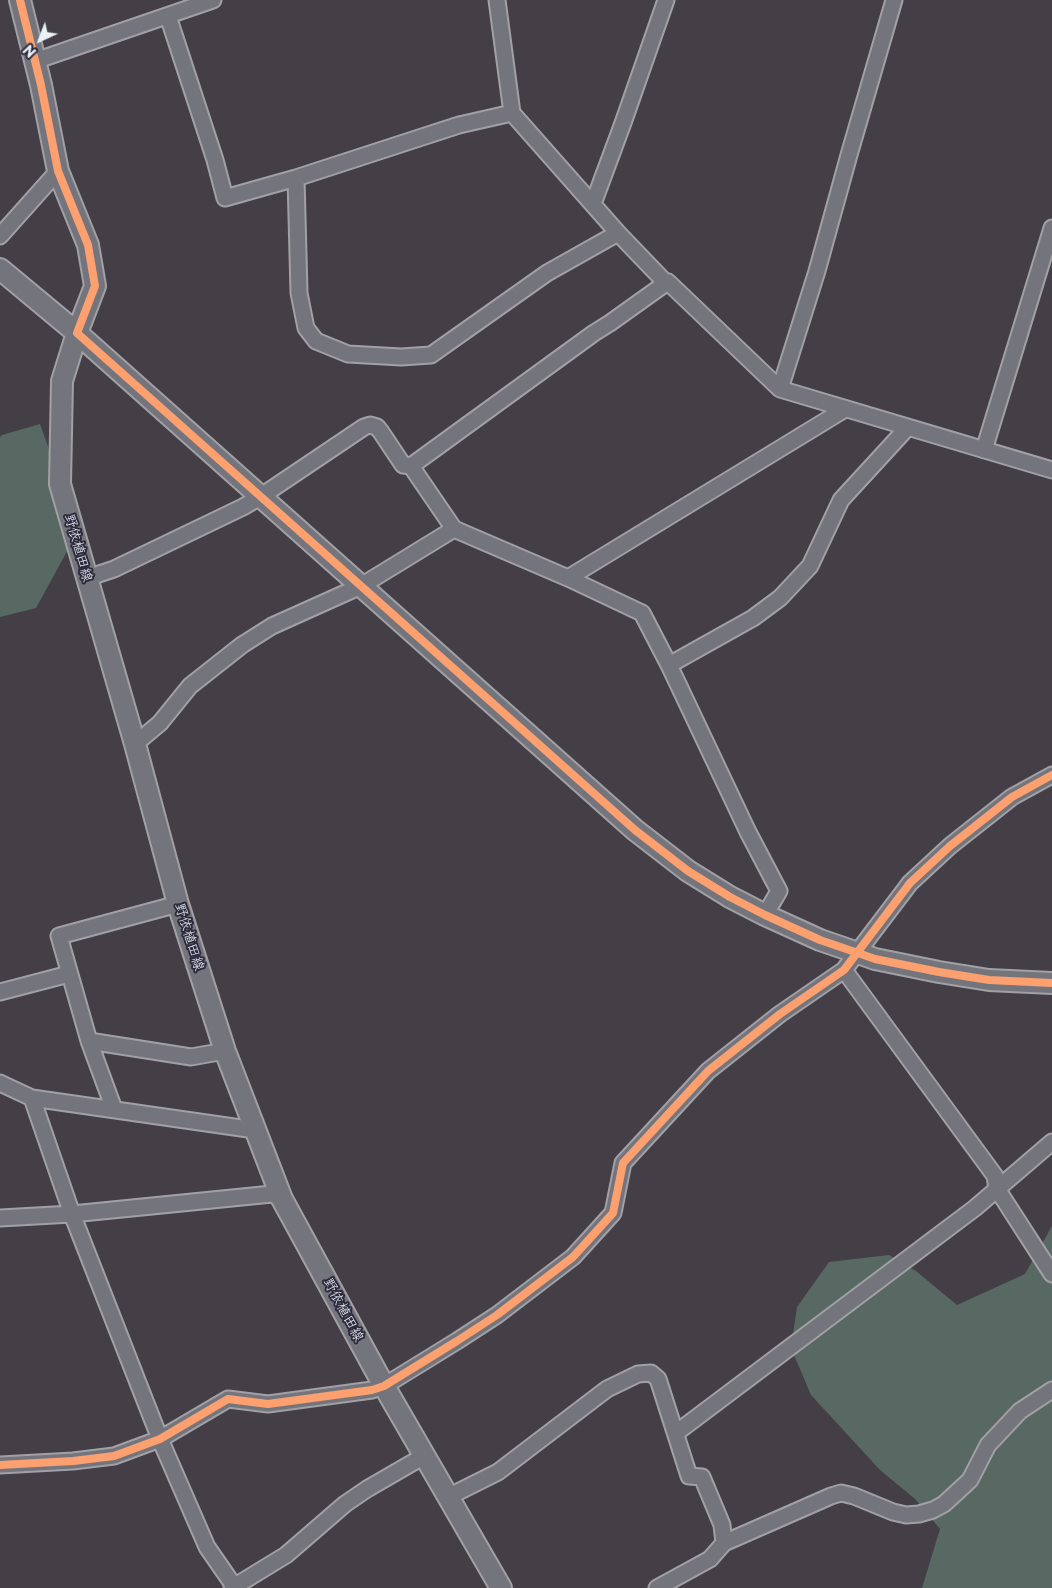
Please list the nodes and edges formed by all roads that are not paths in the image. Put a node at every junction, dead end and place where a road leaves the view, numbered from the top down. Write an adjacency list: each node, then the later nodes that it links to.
1 (20, 0): 7 (street, 野依植田線)
2 (213, 0): 6 (street)
3 (497, 0): 8 (street)
4 (666, 0): 11 (street)
5 (894, 0): 18 (street)
6 (168, 16): 7 (street); 10 (street)
7 (35, 61): 9 (street, 野依植田線)
8 (512, 113): 10 (street); 11 (street)
9 (58, 171): 14 (street); 17 (street, 野依植田線)
10 (296, 178): 13 (street)
11 (593, 204): 13 (street)
12 (1052, 228): 21 (street)
13 (618, 233): 16 (street)
14 (0, 236)
15 (0, 269): 17 (street)
16 (666, 283): 18 (street); 22 (street)
17 (77, 333): 24 (street); 26 (street, 野依植田線)
18 (780, 388): 19 (street)
19 (845, 409): 20 (street); 27 (street)
20 (908, 428): 21 (street); 29 (street)
21 (984, 450): 23 (street)
22 (411, 466): 24 (street); 25 (street)
23 (1052, 470)
24 (260, 497): 26 (street); 28 (street)
25 (454, 529): 27 (street); 28 (street)
26 (86, 578): 30 (street, 野依植田線)
27 (568, 578): 29 (street)
28 (361, 586): 30 (street); 33 (street)
29 (669, 665): 33 (street)
30 (135, 744): 32 (street, 野依植田線)
31 (1052, 775): 34 (street)
32 (178, 904): 36 (street); 40 (street, 野依植田線)
33 (765, 915): 34 (street)
34 (858, 954): 35 (street); 37 (street)
35 (844, 970): 46 (street); 51 (street)
36 (70, 974): 38 (street); 39 (street)
37 (1052, 983)
38 (0, 992)
39 (89, 1041): 40 (street); 43 (street)
40 (225, 1051): 44 (street, 野依植田線)
41 (0, 1083): 42 (street)
42 (32, 1098): 43 (street); 48 (street)
43 (114, 1109): 44 (street)
44 (255, 1130): 47 (street, 野依植田線)
45 (1052, 1142): 46 (street)
46 (997, 1189): 50 (street); 53 (street)
47 (282, 1199): 48 (street); 51 (street, 野依植田線)
48 (72, 1214): 49 (street); 54 (street)
49 (0, 1218)
50 (1052, 1274)
51 (384, 1386): 54 (street); 55 (street, 野依植田線)
52 (1052, 1390): 58 (street)
53 (676, 1433): 57 (street); 58 (street)
54 (160, 1439): 56 (street); 59 (street)
55 (424, 1456): 57 (street, 野依植田線); 59 (street)
56 (0, 1465)
57 (448, 1497): 60 (street, 野依植田線)
58 (724, 1543): 61 (street)
59 (239, 1586)
60 (501, 1588)
61 (657, 1588)

